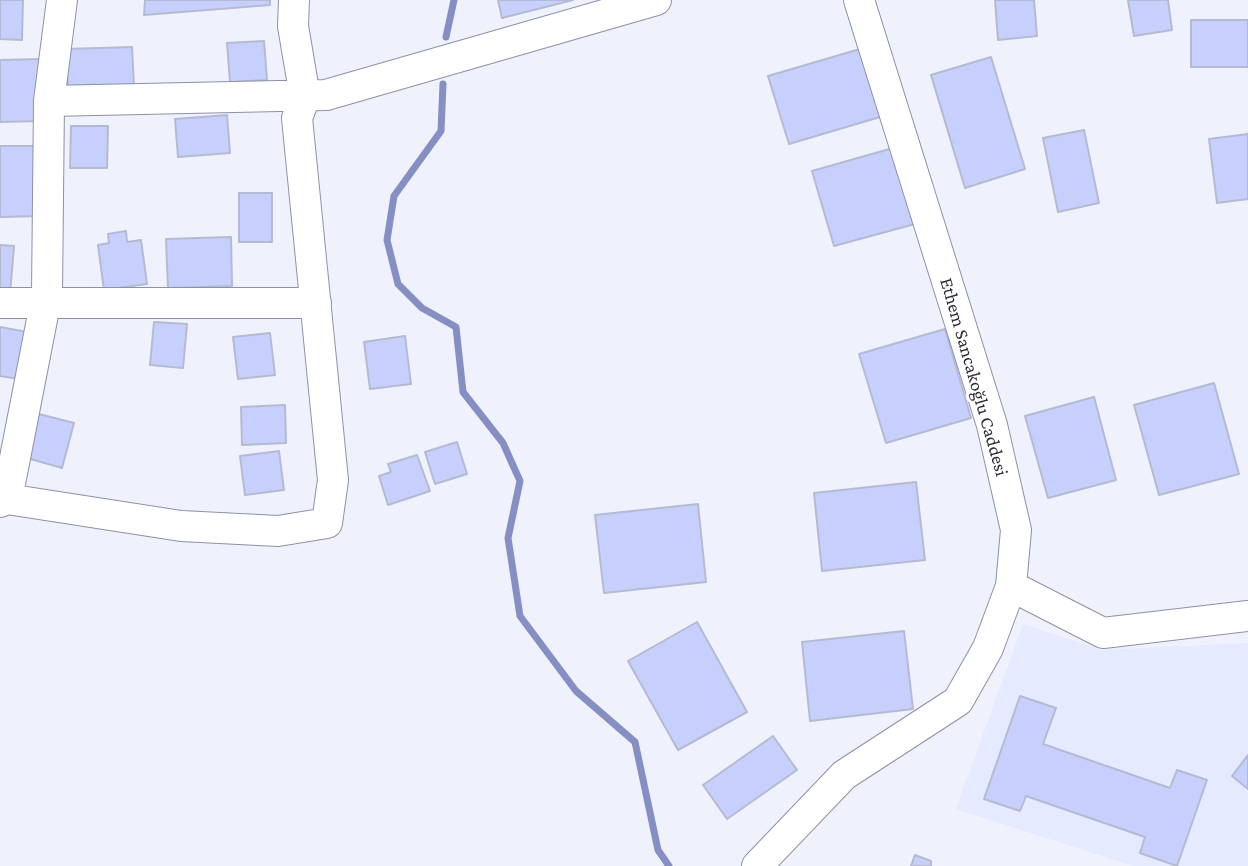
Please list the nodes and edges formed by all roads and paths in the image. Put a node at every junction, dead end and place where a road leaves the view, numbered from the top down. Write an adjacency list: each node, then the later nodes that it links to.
1 (62, 0): 6 (street)
2 (294, 0): 5 (street)
3 (656, 0): 5 (street)
4 (859, 0): 11 (street, Ethem Sancakoğlu Caddesi)
5 (305, 97): 6 (street); 8 (street)
6 (49, 101): 9 (street)
7 (0, 303): 9 (street)
8 (316, 303): 9 (street); 10 (street)
9 (45, 304): 10 (street)
10 (3, 500)
11 (1011, 586): 12 (street); 13 (street, Ethem Sancakoğlu Caddesi)
12 (1248, 616)
13 (757, 866)

